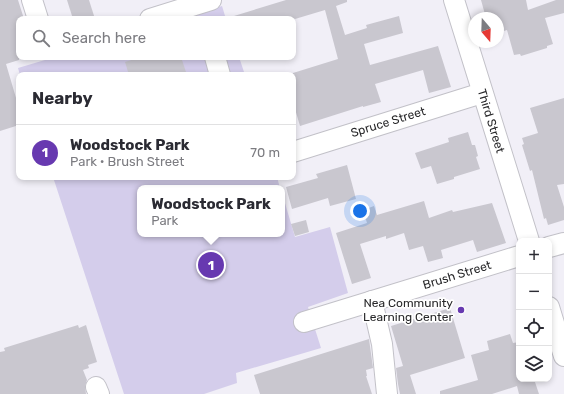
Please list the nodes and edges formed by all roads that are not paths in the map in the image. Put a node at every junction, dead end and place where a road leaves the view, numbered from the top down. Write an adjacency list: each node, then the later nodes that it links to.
1 (32, 0): 4 (street)
2 (454, 0): 8 (street, Third Street)
3 (206, 5): 5 (street)
4 (37, 16)
5 (162, 16)
6 (216, 60): 7 (street)
7 (219, 72)
8 (482, 93): 9 (street, Spruce Street); 10 (street, Third Street)
9 (296, 151)
10 (528, 238)
11 (564, 243): 12 (street)
12 (552, 246)
13 (516, 257): 14 (street, Brush Street)
14 (372, 301): 16 (street, Brush Street); 18 (street)
15 (550, 310): 17 (street)
16 (304, 322)
17 (564, 356)
18 (387, 394)

